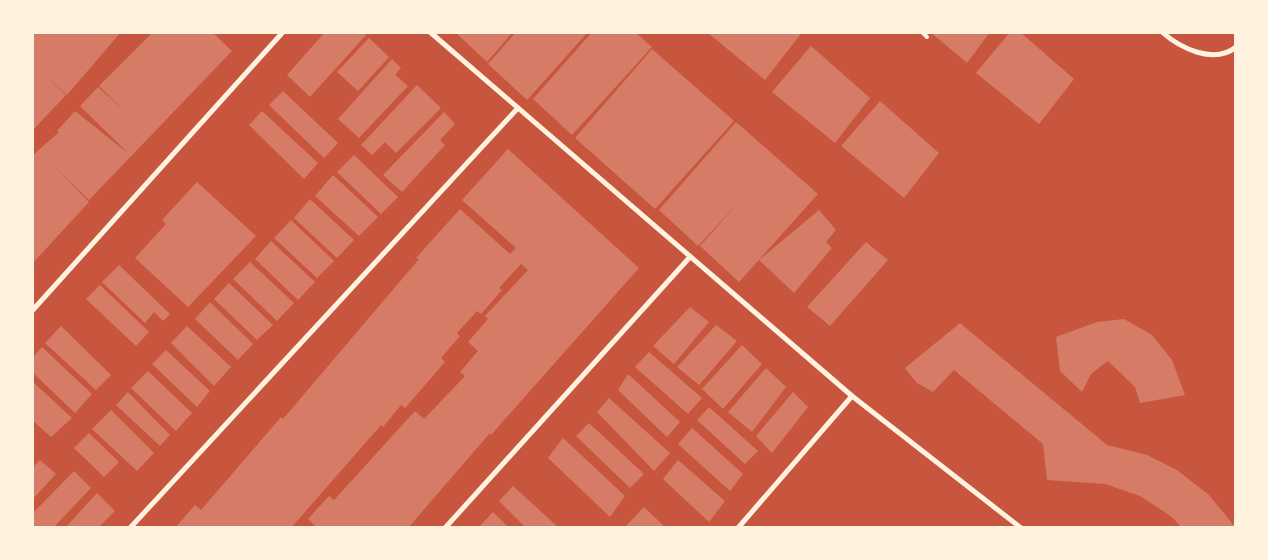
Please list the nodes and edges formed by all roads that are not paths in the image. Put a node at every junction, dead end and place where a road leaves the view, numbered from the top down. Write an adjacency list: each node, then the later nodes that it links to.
1 (283, 32): 9 (street)
2 (430, 32): 7 (street)
3 (922, 32): 5 (lane)
4 (1162, 32): 6 (street)
5 (927, 37)
6 (1236, 47)
7 (518, 108): 8 (street); 11 (street)
8 (690, 256): 10 (street); 12 (street)
9 (32, 311)
10 (852, 396): 13 (street); 14 (street)
11 (130, 528)
12 (445, 528)
13 (738, 528)
14 (1020, 528)

